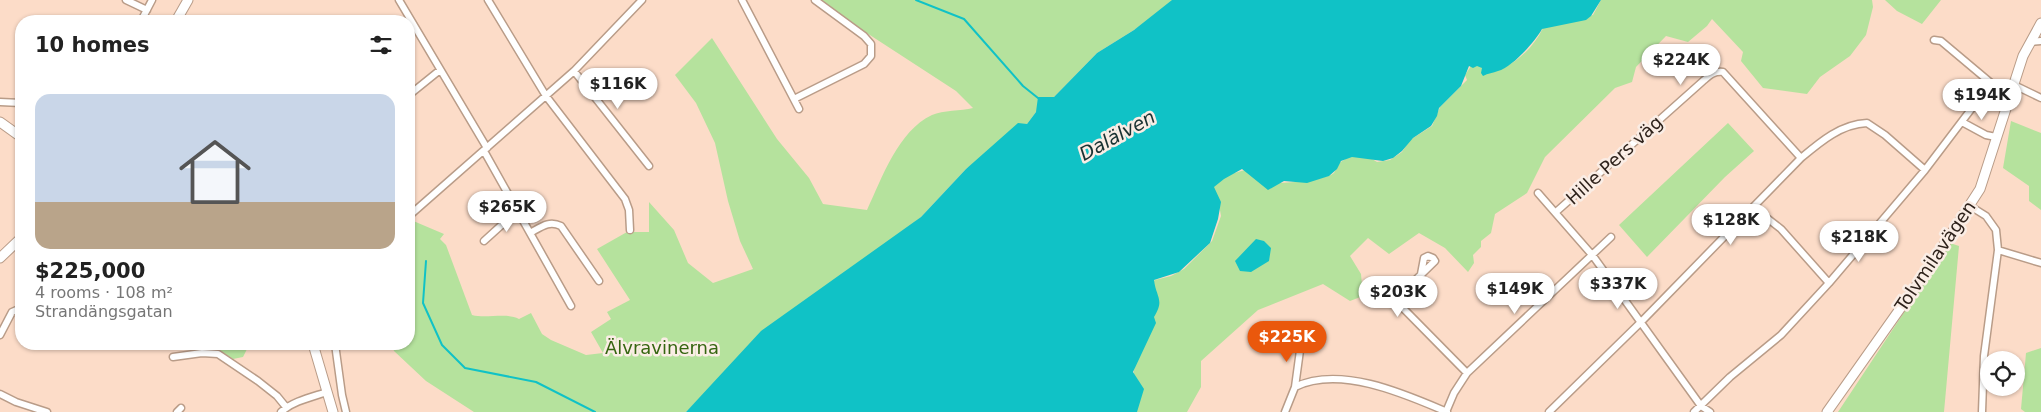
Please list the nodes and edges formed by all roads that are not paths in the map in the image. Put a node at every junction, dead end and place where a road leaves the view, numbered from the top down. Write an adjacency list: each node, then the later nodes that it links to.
1 (126, 0): 9 (street)
2 (152, 0): 9 (street)
3 (188, 0): 11 (street)
4 (399, 0): 12 (street)
5 (488, 0): 22 (street)
6 (642, 0): 19 (street)
7 (742, 0): 24 (street)
8 (815, 0): 24 (street)
9 (147, 10): 10 (street)
10 (144, 15)
11 (179, 15)
12 (408, 15)
13 (2041, 23): 16 (street, Tolvmilavägen)
14 (415, 27): 18 (street)
15 (1934, 40): 29 (street)
16 (2030, 42): 17 (street); 20 (street, Tolvmilavägen)
17 (2041, 42)
18 (440, 70): 21 (street); 32 (street)
19 (574, 71): 22 (street); 34 (street)
20 (2014, 85): 23 (street); 31 (street, Tolvmilavägen)
21 (415, 90)
22 (546, 96): 32 (street); 42 (street)
23 (2041, 98)
24 (794, 99): 27 (street)
25 (0, 102): 26 (street)
26 (15, 103)
27 (799, 109)
28 (0, 122): 30 (street)
29 (1962, 122): 31 (street); 35 (street)
30 (15, 133)
31 (1996, 138): 37 (street, Tolvmilavägen)
32 (485, 150): 39 (street); 40 (street)
33 (1801, 158): 35 (street); 38 (street); 41 (street, Hille Pers väg)
34 (649, 166)
35 (1925, 170): 53 (street)
36 (1538, 193): 41 (street)
37 (1970, 206): 47 (street); 76 (street, Tolvmilavägen)
38 (1754, 208): 53 (street); 56 (street)
39 (415, 211)
40 (517, 211): 43 (street); 45 (street)
41 (1556, 212): 48 (street)
42 (630, 230)
43 (530, 233): 52 (street); 54 (street)
44 (1611, 237): 48 (street)
45 (484, 241)
46 (15, 244): 49 (street)
47 (1998, 250): 51 (street); 77 (street)
48 (1593, 256): 56 (street); 62 (street)
49 (0, 258)
50 (1435, 261): 62 (street)
51 (2041, 263)
52 (599, 281)
53 (1828, 283): 66 (street)
54 (571, 306)
55 (15, 311): 57 (street)
56 (1640, 323): 66 (street); 73 (street)
57 (0, 335)
58 (1301, 343): 63 (street)
59 (315, 350): 64 (street)
60 (336, 350): 70 (street)
61 (173, 357): 67 (street)
62 (1467, 373): 72 (street)
63 (1295, 387): 71 (street); 72 (street)
64 (327, 392): 67 (street); 69 (street)
65 (0, 394): 68 (street)
66 (1701, 406): 74 (street); 75 (street)
67 (284, 410)
68 (47, 412)
69 (333, 412)
70 (346, 412)
71 (1285, 412)
72 (1447, 412)
73 (1549, 412)
74 (1694, 412)
75 (1710, 412)
76 (1827, 412)
77 (1982, 412)

